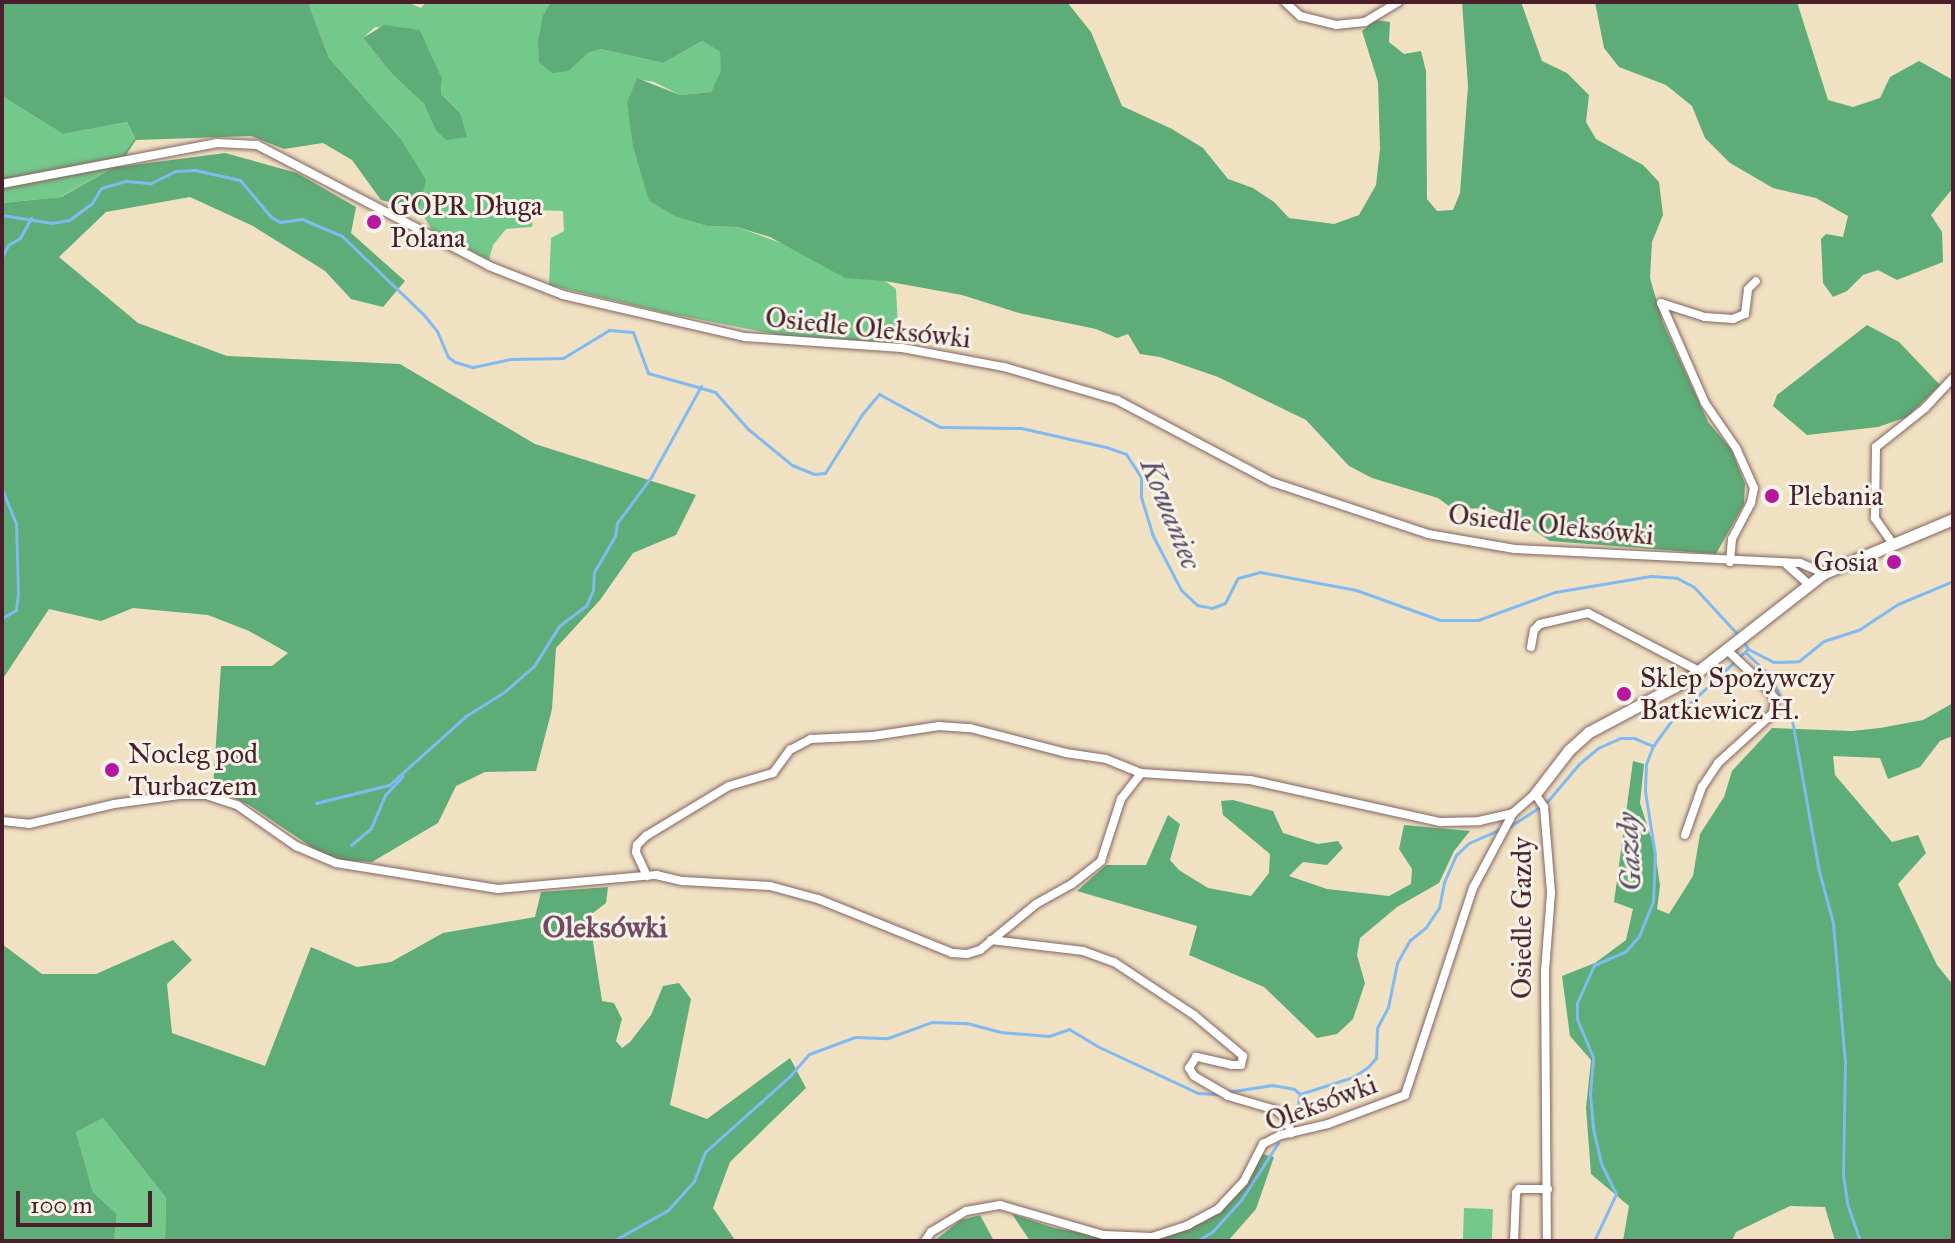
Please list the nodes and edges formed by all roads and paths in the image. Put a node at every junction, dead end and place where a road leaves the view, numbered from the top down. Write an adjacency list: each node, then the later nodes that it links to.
1 (1285, 2): 2 (street)
2 (1398, 2)
3 (2, 184): 8 (street, Osiedle Oleksówki)
4 (1756, 281): 8 (street)
5 (1953, 378): 7 (street)
6 (1953, 519): 7 (street)
7 (1893, 544): 10 (street)
8 (1730, 562): 9 (street, Osiedle Oleksówki)
9 (1785, 563): 10 (street, Osiedle Oleksówki); 11 (street)
10 (1824, 573): 11 (street)
11 (1808, 584): 13 (street)
12 (1531, 647): 14 (street)
13 (1730, 651): 14 (street); 19 (street)
14 (1699, 671): 16 (street)
15 (1141, 773): 17 (street); 20 (street); 21 (street)
16 (1537, 796): 17 (street, Oleksówki); 23 (street, Osiedle Gazdy)
17 (1513, 813): 22 (street, Oleksówki)
18 (2, 821): 20 (street)
19 (1685, 835)
20 (647, 876): 21 (street)
21 (991, 940): 22 (street)
22 (1291, 1133): 24 (street, Oleksówki)
23 (1548, 1189): 25 (street); 26 (street, Osiedle Gazdy)
24 (925, 1241)
25 (1514, 1241)
26 (1547, 1241)

